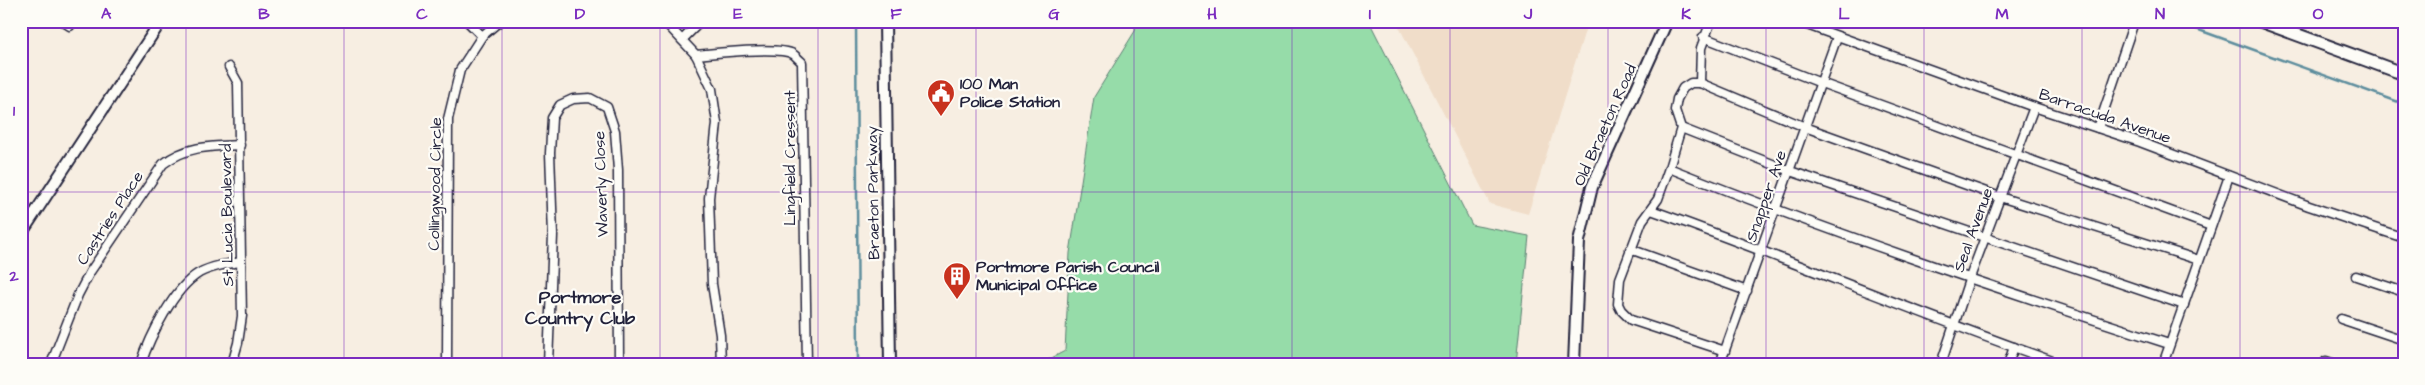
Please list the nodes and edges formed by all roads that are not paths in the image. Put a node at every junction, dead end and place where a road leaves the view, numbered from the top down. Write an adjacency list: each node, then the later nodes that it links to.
1 (62, 21): 15 (street)
2 (161, 21): 40 (street)
3 (467, 21): 18 (street)
4 (485, 21): 16 (street)
5 (500, 21): 16 (street, Collingwood Circle)
6 (664, 21): 17 (street)
7 (680, 21): 17 (street)
8 (701, 21): 21 (street)
9 (885, 21): 68 (street, Braeton Parkway)
10 (1667, 21): 69 (street, Old Braeton Road)
11 (1711, 21): 19 (street)
12 (1796, 21): 20 (street, Barracuda Avenue)
13 (2260, 21): 24 (main road)
14 (2134, 22): 30 (street)
15 (70, 26)
16 (492, 28): 18 (street, Collingwood Circle)
17 (672, 28): 21 (street)
18 (482, 36): 63 (street, Collingwood Circle)
19 (1703, 37): 25 (street); 26 (street)
20 (1837, 38): 26 (street, Snapper Ave); 27 (street, Barracuda Avenue)
21 (682, 40): 22 (street)
22 (696, 55): 66 (street); 67 (street, Lingfield Cressent)
23 (229, 67): 31 (street, St Lucia Boulevard)
24 (2404, 74)
25 (1700, 83): 28 (street); 29 (street)
26 (1821, 83): 28 (street, Snapper Ave); 32 (street)
27 (2034, 107): 30 (street, Barracuda Avenue); 32 (street, Seal Avenue)
28 (1805, 126): 34 (street, Snapper Ave); 36 (street)
29 (1681, 128): 33 (street); 34 (street)
30 (2098, 128): 35 (street, Barracuda Avenue)
31 (240, 145): 46 (street, St Lucia Boulevard); 60 (street, Castries Place)
32 (2016, 154): 36 (street, Seal Avenue); 39 (street)
33 (1669, 168): 37 (street); 38 (street)
34 (1790, 171): 38 (street, Snapper Ave); 42 (street)
35 (2229, 176): 39 (street); 41 (street, Barracuda Avenue)
36 (2000, 197): 42 (street, Seal Avenue); 45 (street)
37 (1651, 210): 43 (street); 44 (street)
38 (1776, 210): 44 (street, Snapper Ave); 48 (street)
39 (2211, 226): 45 (street)
40 (21, 234)
41 (2404, 238)
42 (1985, 239): 48 (street, Seal Avenue); 51 (street)
43 (1630, 249): 49 (street); 57 (street)
44 (1762, 250): 49 (street, Snapper Ave); 53 (street)
45 (2199, 260): 51 (street)
46 (241, 262): 61 (street); 62 (street, St Lucia Boulevard)
47 (2356, 276): 50 (street)
48 (1969, 280): 53 (street, Seal Avenue); 55 (street)
49 (1747, 291): 57 (street, Snapper Ave)
50 (2404, 292)
51 (2184, 305): 55 (street)
52 (2341, 319): 54 (street)
53 (1954, 326): 56 (street); 71 (street, Seal Avenue)
54 (2404, 340)
55 (2170, 344): 73 (street)
56 (2014, 347): 59 (street); 72 (street)
57 (1725, 351): 70 (street, Snapper Ave)
58 (2326, 361): 74 (street)
59 (2058, 363)
60 (51, 364)
61 (141, 364)
62 (232, 364)
63 (447, 364)
64 (548, 364): 65 (street, Waverly Close)
65 (619, 364)
66 (721, 364)
67 (807, 364)
68 (890, 364)
69 (1574, 364)
70 (1720, 364)
71 (1941, 364)
72 (2008, 364)
73 (2163, 364)
74 (2335, 364)

